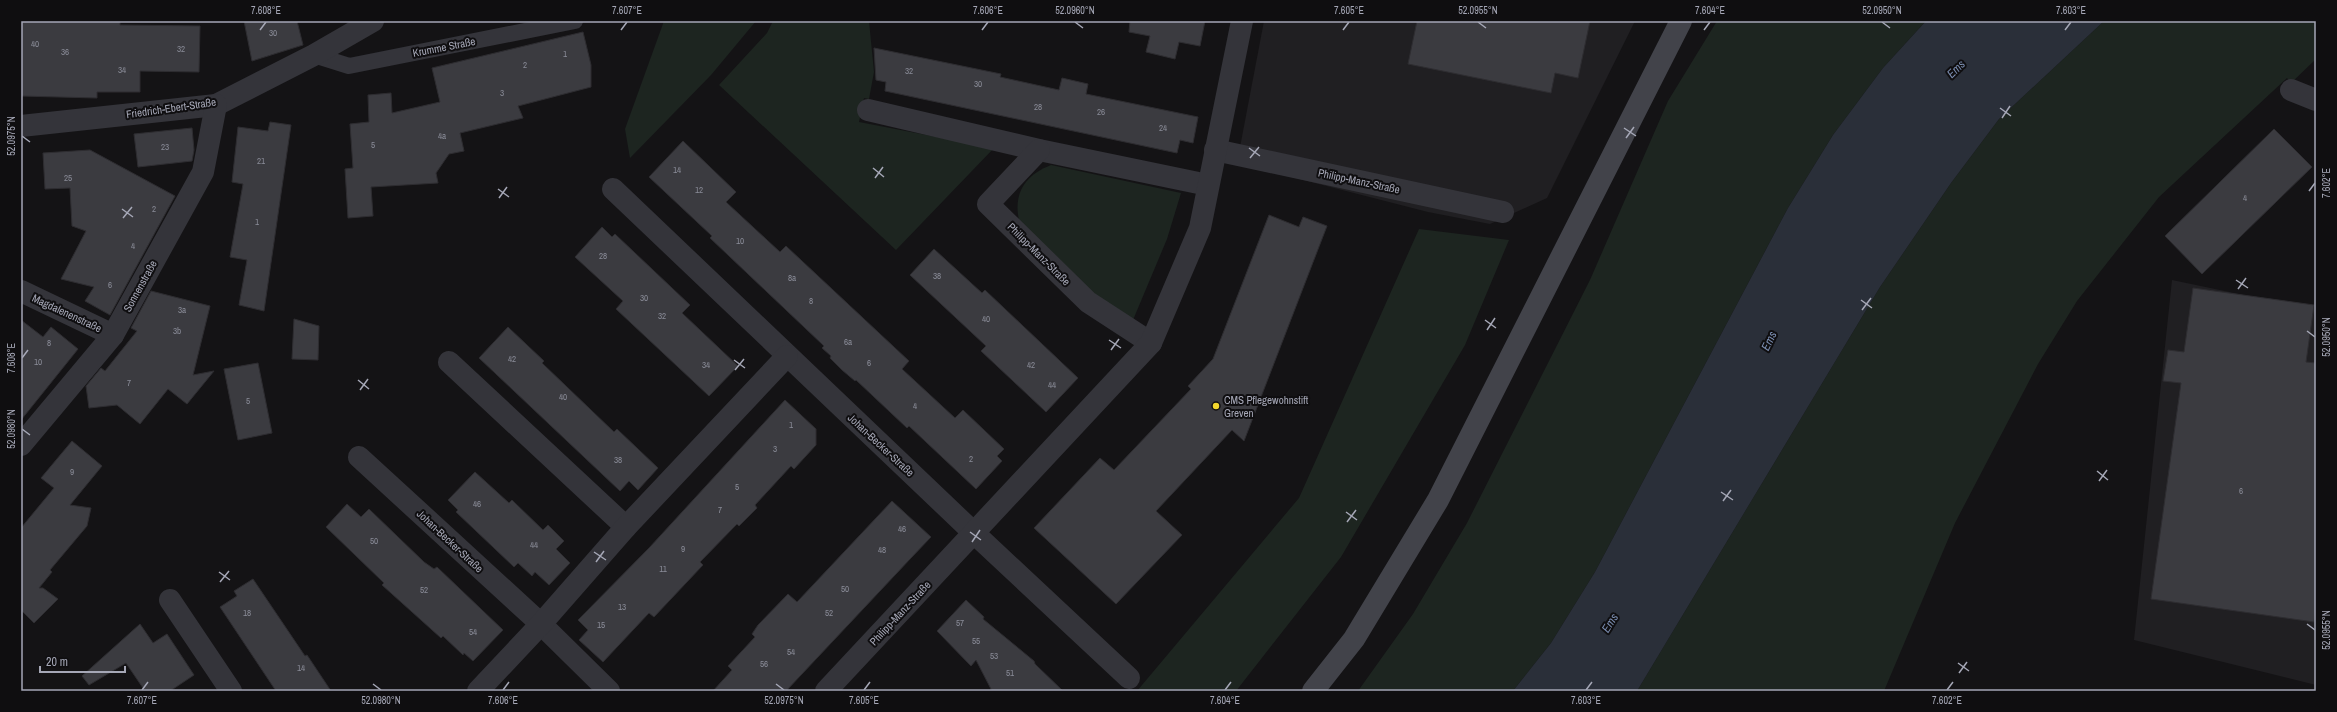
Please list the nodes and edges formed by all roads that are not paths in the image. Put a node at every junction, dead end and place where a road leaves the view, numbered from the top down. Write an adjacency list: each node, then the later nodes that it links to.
1 (373, 21): 5 (street, Friedrich-Ebert-Straße)
2 (575, 21): 5 (lane, Krumme Straße)
3 (1242, 21): 12 (street, Philipp-Manz-Straße)
4 (1681, 21): 32 (main road)
5 (314, 55): 8 (street, Friedrich-Ebert-Straße)
6 (2291, 90): 7 (street)
7 (2316, 100)
8 (216, 104): 10 (street, Friedrich-Ebert-Straße); 17 (street, Sonnenstraße)
9 (868, 110): 11 (street)
10 (21, 127)
11 (1039, 150): 13 (street); 18 (street, Philipp-Manz-Straße)
12 (1215, 150): 13 (street, Philipp-Manz-Straße); 15 (street, Philipp-Manz-Straße)
13 (1208, 185): 18 (street, Philipp-Manz-Straße)
14 (613, 189): 19 (street, Johan-Becker-Straße)
15 (1503, 212)
16 (21, 291): 17 (street, Magdalenenstraße)
17 (113, 335): 21 (street, Sonnenstraße)
18 (1151, 343): 24 (street, Philipp-Manz-Straße)
19 (787, 356): 23 (street); 24 (street, Johan-Becker-Straße)
20 (449, 362): 23 (street)
21 (21, 445)
22 (359, 457): 26 (street, Johan-Becker-Straße)
23 (626, 527): 26 (street)
24 (975, 534): 27 (street); 31 (street, Philipp-Manz-Straße)
25 (170, 600): 28 (street)
26 (540, 624): 29 (street); 30 (street, Johan-Becker-Straße)
27 (1128, 678)
28 (231, 691)
29 (478, 691)
30 (609, 691)
31 (826, 691)
32 (1314, 691)

